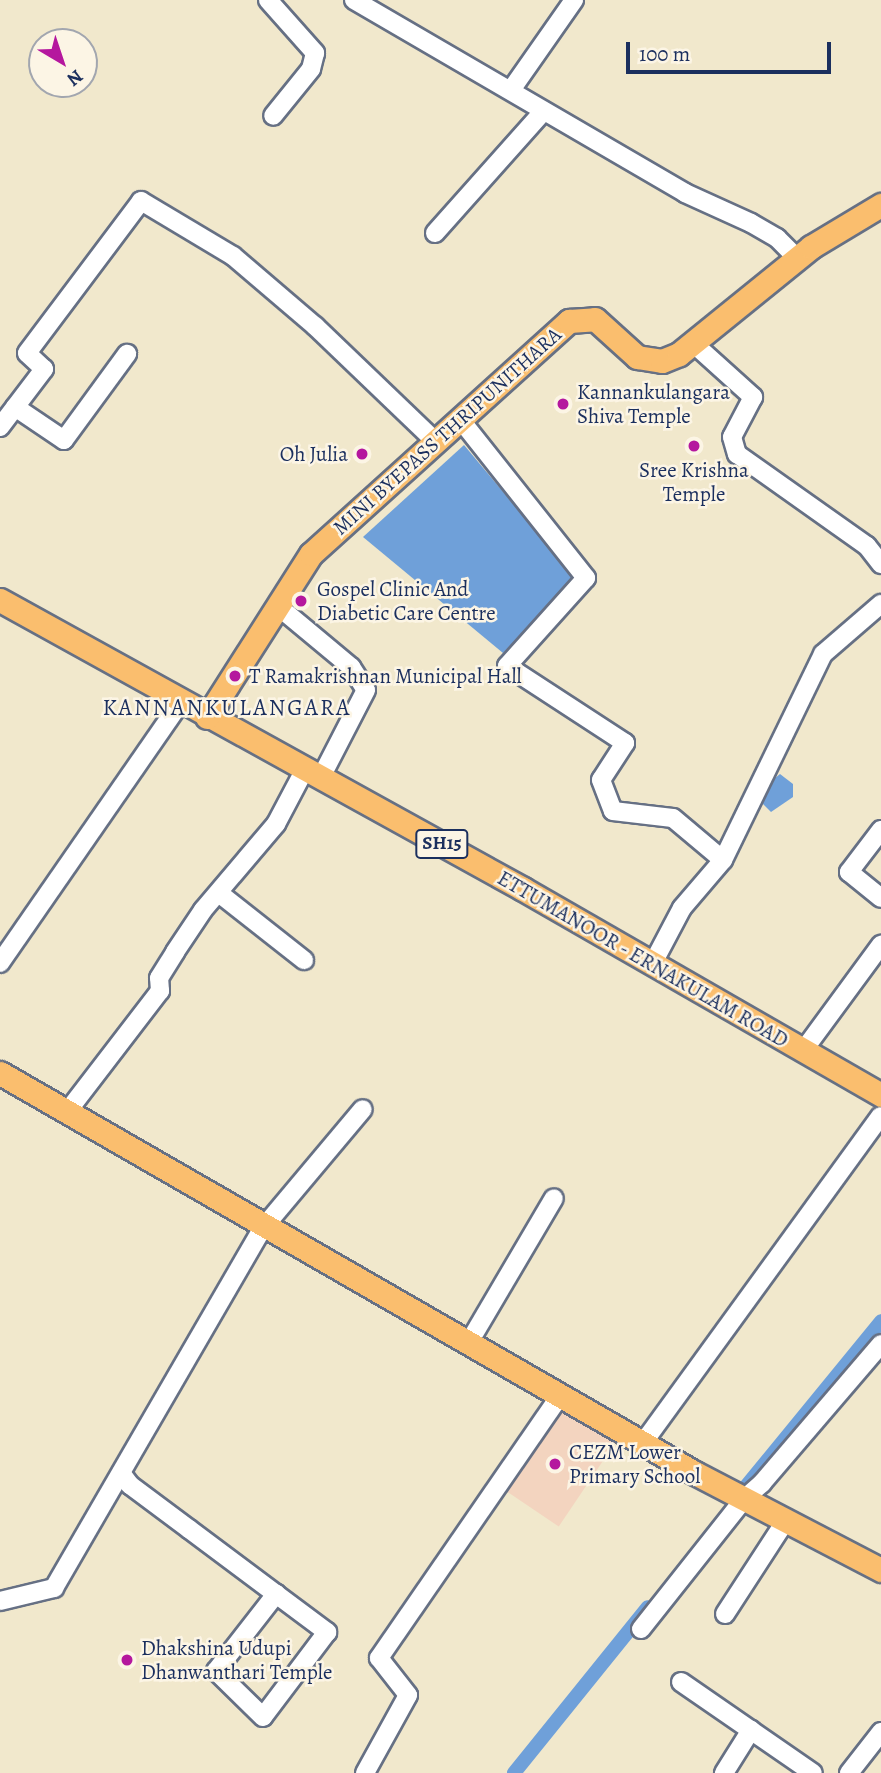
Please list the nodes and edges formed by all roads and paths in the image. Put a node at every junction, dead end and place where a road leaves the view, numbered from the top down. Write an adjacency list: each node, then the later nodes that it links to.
1 (268, 0): 6 (street)
2 (354, 0): 4 (street)
3 (574, 0): 4 (street)
4 (511, 90): 5 (street)
5 (542, 113): 8 (street); 9 (street)
6 (273, 116)
7 (881, 205): 9 (main road, MINI BYEPASS THRIPUNITHARA)
8 (435, 233)
9 (797, 258): 10 (main road, MINI BYEPASS THRIPUNITHARA)
10 (692, 343): 13 (main road, MINI BYEPASS THRIPUNITHARA); 16 (street)
11 (127, 354): 12 (street)
12 (15, 407): 14 (street); 15 (street)
13 (460, 419): 15 (main road, MINI BYEPASS THRIPUNITHARA); 24 (street)
14 (0, 428)
15 (433, 439): 19 (main road, MINI BYEPASS THRIPUNITHARA)
16 (881, 565)
17 (0, 600): 20 (main road, ETTUMANOOR - ERNAKULAM ROAD / SH15)
18 (881, 604): 24 (street)
19 (279, 607): 21 (main road, MINI BYEPASS THRIPUNITHARA); 22 (street)
20 (180, 703): 21 (main road, ETTUMANOOR - ERNAKULAM ROAD / SH15); 29 (street)
21 (207, 717): 22 (main road, ETTUMANOOR - ERNAKULAM ROAD / SH15)
22 (313, 773): 25 (street); 30 (main road, ETTUMANOOR - ERNAKULAM ROAD / SH15)
23 (881, 830): 26 (street)
24 (723, 860): 30 (street)
25 (220, 894): 28 (street); 35 (street)
26 (881, 898)
27 (881, 945): 31 (street)
28 (304, 960)
29 (0, 963)
30 (652, 965): 31 (main road, ETTUMANOOR - ERNAKULAM ROAD / SH15)
31 (803, 1051): 33 (main road, ETTUMANOOR - ERNAKULAM ROAD / SH15)
32 (0, 1073): 35 (main road)
33 (881, 1095)
34 (363, 1109): 38 (street)
35 (67, 1112): 38 (main road)
36 (881, 1116): 42 (street)
37 (554, 1198): 39 (street)
38 (263, 1228): 39 (main road); 43 (street)
39 (468, 1344): 41 (main road)
40 (881, 1344): 44 (street)
41 (560, 1396): 42 (main road); 54 (street)
42 (643, 1443): 44 (main road)
43 (121, 1473): 47 (street); 48 (street)
44 (745, 1498): 45 (main road); 50 (street)
45 (786, 1520): 46 (main road); 49 (street)
46 (881, 1570)
47 (276, 1594): 47 (street)
48 (0, 1601)
49 (725, 1614)
50 (641, 1629)
51 (681, 1682): 52 (street)
52 (751, 1730): 55 (street); 56 (street)
53 (881, 1732): 57 (street)
54 (365, 1773)
55 (724, 1773)
56 (813, 1773)
57 (849, 1773)

